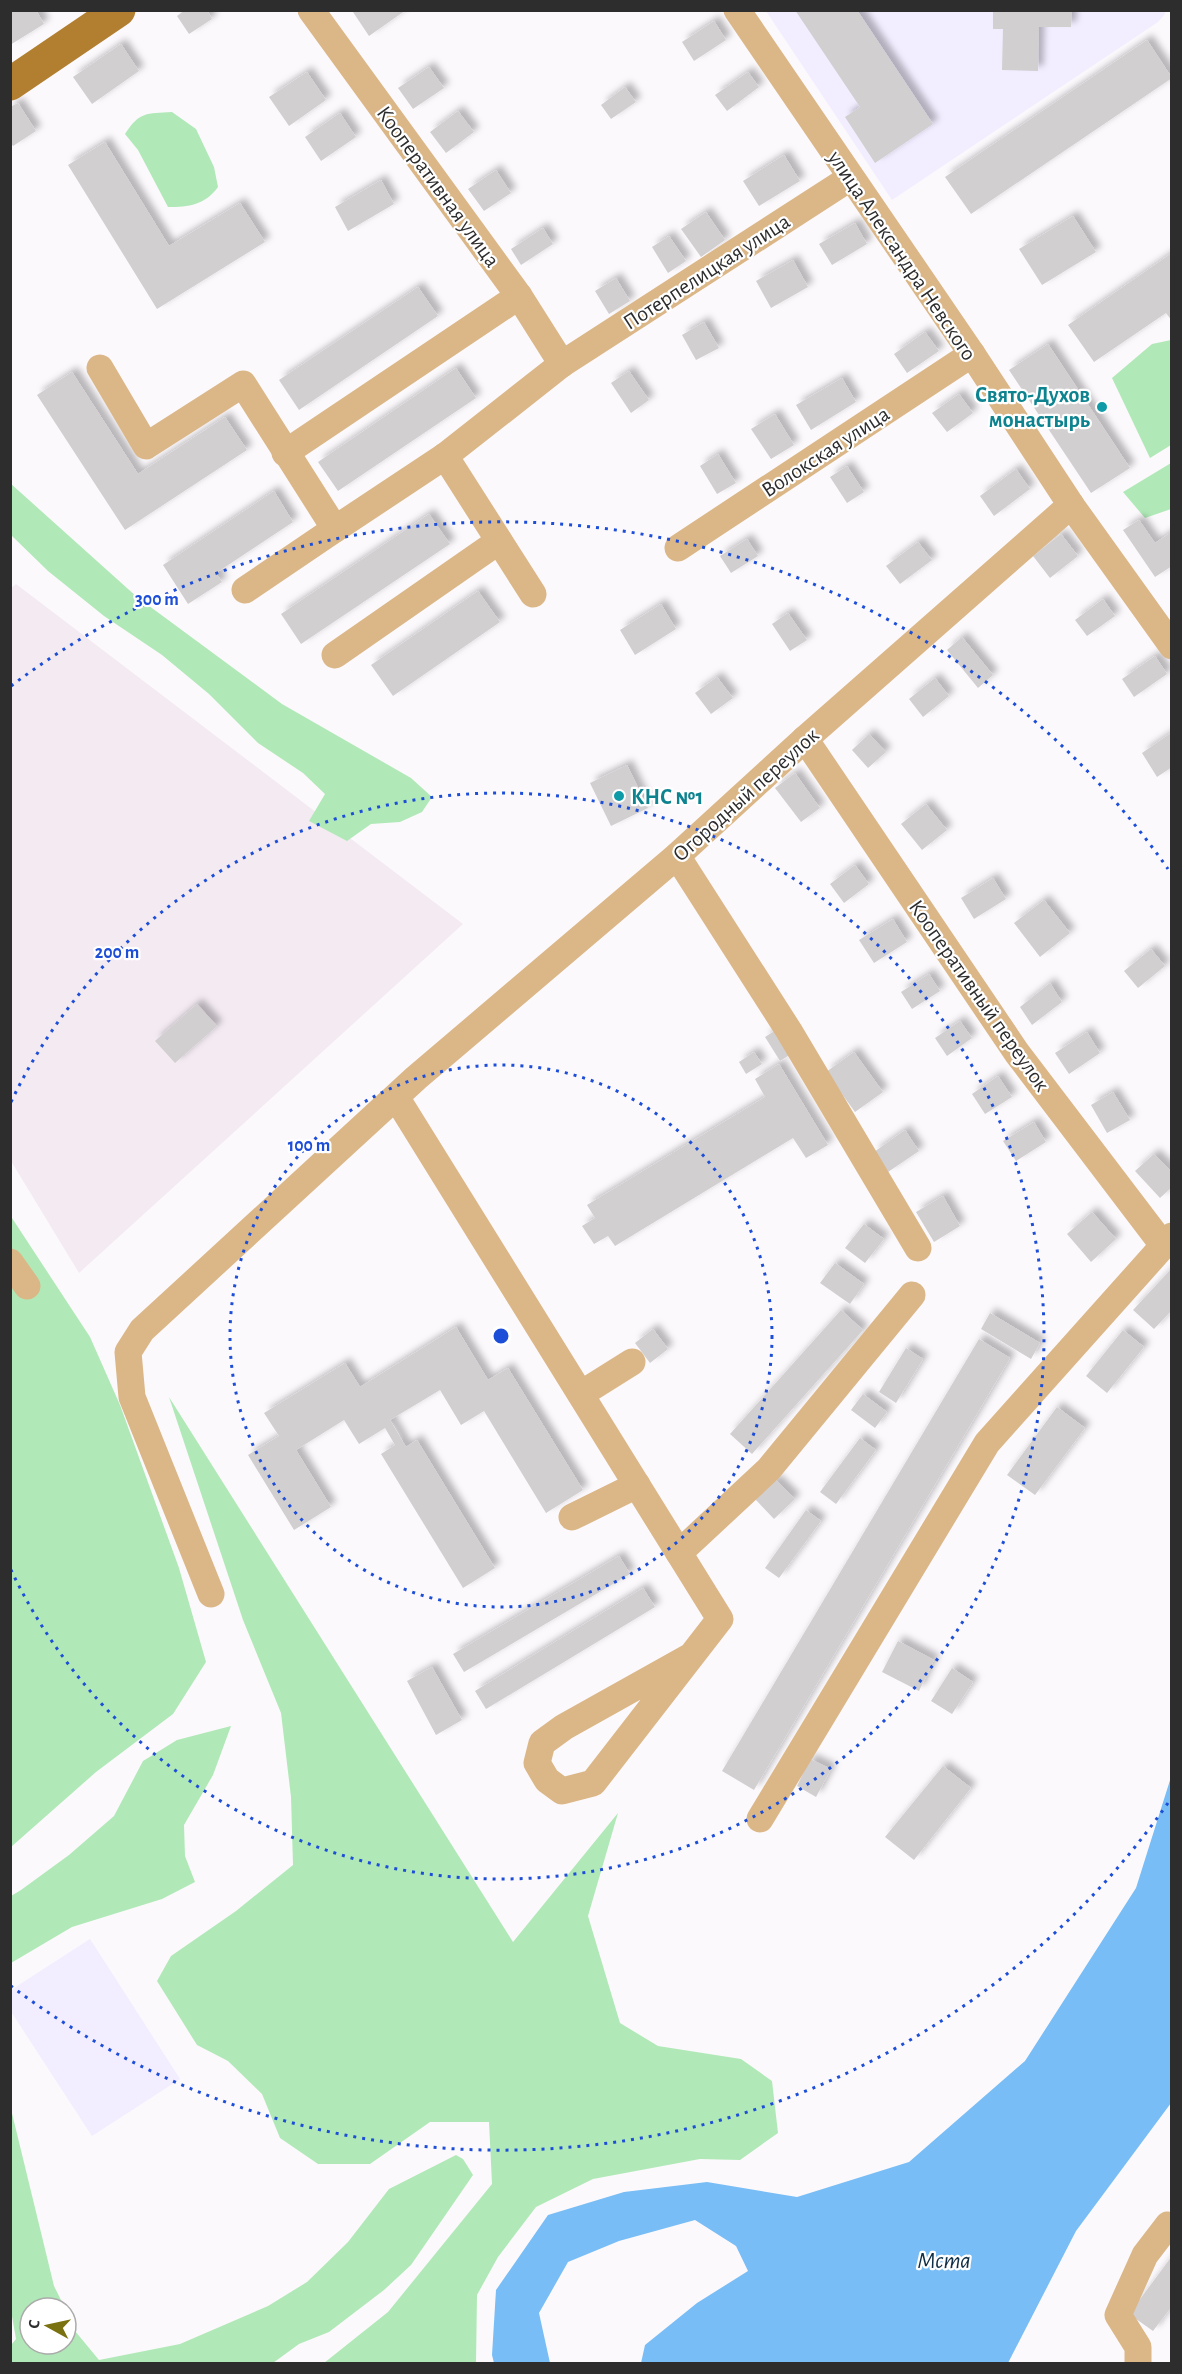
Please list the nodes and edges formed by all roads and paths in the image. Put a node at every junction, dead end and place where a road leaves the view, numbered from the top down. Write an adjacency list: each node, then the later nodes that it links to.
1 (119, 10): 4 (main road)
2 (311, 10): 6 (street, Кооперативная улица)
3 (737, 10): 5 (street, улица Александра Невского)
4 (10, 84)
5 (850, 178): 7 (street, улица Александра Невского); 8 (street, Потерпелицкая улица)
6 (519, 296): 8 (street, Кооперативная улица); 10 (street)
7 (972, 354): 12 (street, улица Александра Невского); 15 (street, Волокская улица)
8 (562, 364): 11 (street, Потерпелицкая улица)
9 (100, 368): 10 (street)
10 (285, 453): 13 (street)
11 (445, 456): 13 (street, Потерпелицкая улица); 14 (street)
12 (1071, 506): 18 (street, улица Александра Невского); 20 (street, Огородный переулок)
13 (335, 529): 16 (street, Потерпелицкая улица)
14 (499, 541): 17 (street); 19 (street)
15 (678, 549)
16 (245, 590)
17 (533, 594)
18 (1172, 646)
19 (335, 655)
20 (805, 739): 21 (street, Огородный переулок); 23 (street, Кооперативный переулок)
21 (677, 856): 22 (street, Огородный переулок); 24 (street)
22 (396, 1097): 29 (street); 33 (street, Огородный переулок)
23 (1167, 1241): 35 (street)
24 (918, 1248)
25 (10, 1262): 26 (street)
26 (27, 1286)
27 (912, 1295): 32 (street)
28 (632, 1362): 29 (street)
29 (581, 1394): 30 (street)
30 (638, 1485): 31 (street); 32 (street)
31 (572, 1517)
32 (679, 1553): 34 (street)
33 (211, 1594)
34 (691, 1656): 34 (street)
35 (760, 1819)
36 (1168, 2225): 37 (street)
37 (1138, 2364)

